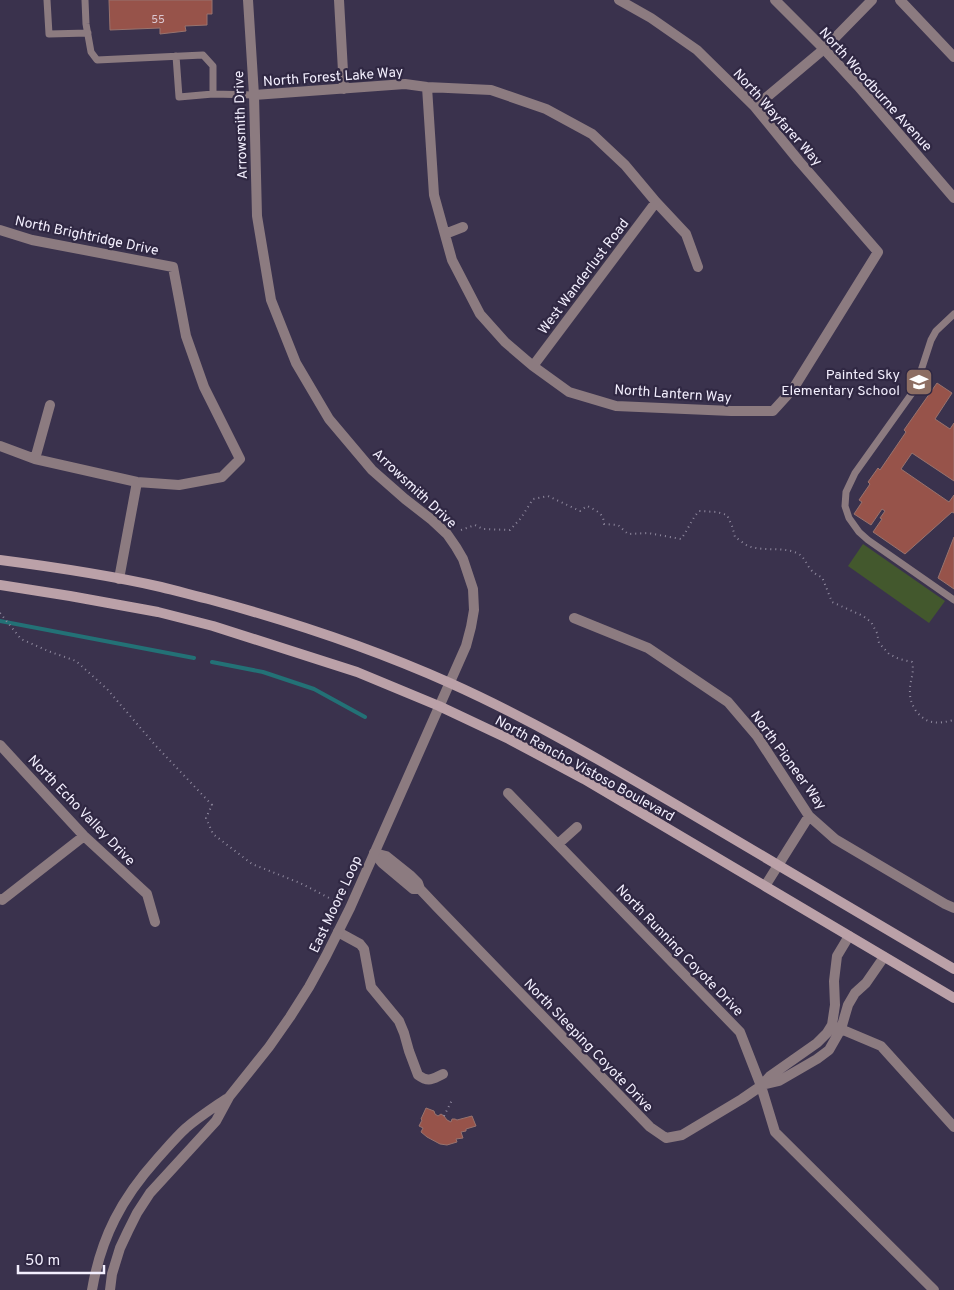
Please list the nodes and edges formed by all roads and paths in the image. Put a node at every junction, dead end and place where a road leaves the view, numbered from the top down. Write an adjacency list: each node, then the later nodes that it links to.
1 (47, 0): 9 (lane)
2 (85, 0): 9 (lane)
3 (248, 0): 16 (street, Arrowsmith Drive)
4 (339, 0): 14 (street)
5 (619, 0): 17 (street, North Wayfarer Way)
6 (775, 0): 10 (street, North Woodburne Avenue)
7 (872, 0): 10 (street)
8 (900, 0): 12 (street)
9 (88, 33): 11 (lane)
10 (824, 49): 17 (street); 18 (street, North Woodburne Avenue)
11 (176, 56): 15 (lane); 15 (lane)
12 (954, 57)
13 (427, 87): 14 (street, North Forest Lake Way); 19 (street, North Forest Lake Way); 22 (street, North Lantern Way)
14 (344, 89): 16 (street, North Forest Lake Way)
15 (213, 94): 16 (lane)
16 (254, 95): 38 (street, Arrowsmith Drive)
17 (755, 107): 27 (street, North Wayfarer Way)
18 (954, 198)
19 (656, 202): 23 (street, North Forest Lake Way); 25 (street, West Wanderlust Road)
20 (463, 227): 22 (street)
21 (0, 230): 30 (street, North Brightridge Drive)
22 (445, 234): 25 (street, North Lantern Way)
23 (698, 267)
24 (954, 314): 35 (lane)
25 (533, 366): 27 (street, North Lantern Way)
26 (50, 405): 29 (street)
27 (773, 411)
28 (0, 446): 29 (street)
29 (35, 458): 30 (street)
30 (137, 482): 33 (street)
31 (461, 530): 40 (path)
32 (0, 560): 33 (main road, North Rancho Vistoso Boulevard)
33 (119, 579): 38 (main road, North Rancho Vistoso Boulevard)
34 (0, 585): 39 (main road, North Rancho Vistoso Boulevard)
35 (954, 600)
36 (0, 613): 51 (path)
37 (574, 618): 43 (street, North Pioneer Way)
38 (449, 683): 39 (street, Arrowsmith Drive); 48 (main road, North Rancho Vistoso Boulevard)
39 (439, 706): 47 (street, East Moore Loop); 49 (main road, North Rancho Vistoso Boulevard)
40 (954, 720)
41 (0, 745): 45 (street, North Echo Valley Drive)
42 (508, 793): 46 (street, North Running Coyote Drive)
43 (809, 816): 48 (street); 52 (street, North Pioneer Way)
44 (577, 827): 46 (street)
45 (84, 836): 50 (street); 53 (street, North Echo Valley Drive)
46 (558, 844): 61 (street, North Running Coyote Drive)
47 (374, 853): 51 (street, East Moore Loop); 61 (street, North Sleeping Coyote Drive)
48 (778, 864): 49 (street); 57 (main road, North Rancho Vistoso Boulevard)
49 (765, 886): 55 (main road, North Rancho Vistoso Boulevard)
50 (0, 900)
51 (350, 908): 54 (street, East Moore Loop)
52 (954, 908)
53 (155, 922)
54 (338, 932): 60 (street); 62 (street, East Moore Loop)
55 (849, 936): 56 (main road, North Rancho Vistoso Boulevard); 59 (street)
56 (884, 957): 58 (main road, North Rancho Vistoso Boulevard); 59 (street, North Sleeping Coyote Drive)
57 (954, 969)
58 (954, 998)
59 (836, 1027): 61 (street, North Sleeping Coyote Drive); 65 (street)
60 (444, 1074)
61 (761, 1086): 68 (street, North Running Coyote Drive)
62 (229, 1097): 66 (street, East Moore Loop); 67 (street, East Moore Loop)
63 (452, 1100): 64 (path)
64 (444, 1116)
65 (954, 1128)
66 (92, 1290)
67 (110, 1290)
68 (934, 1290)

